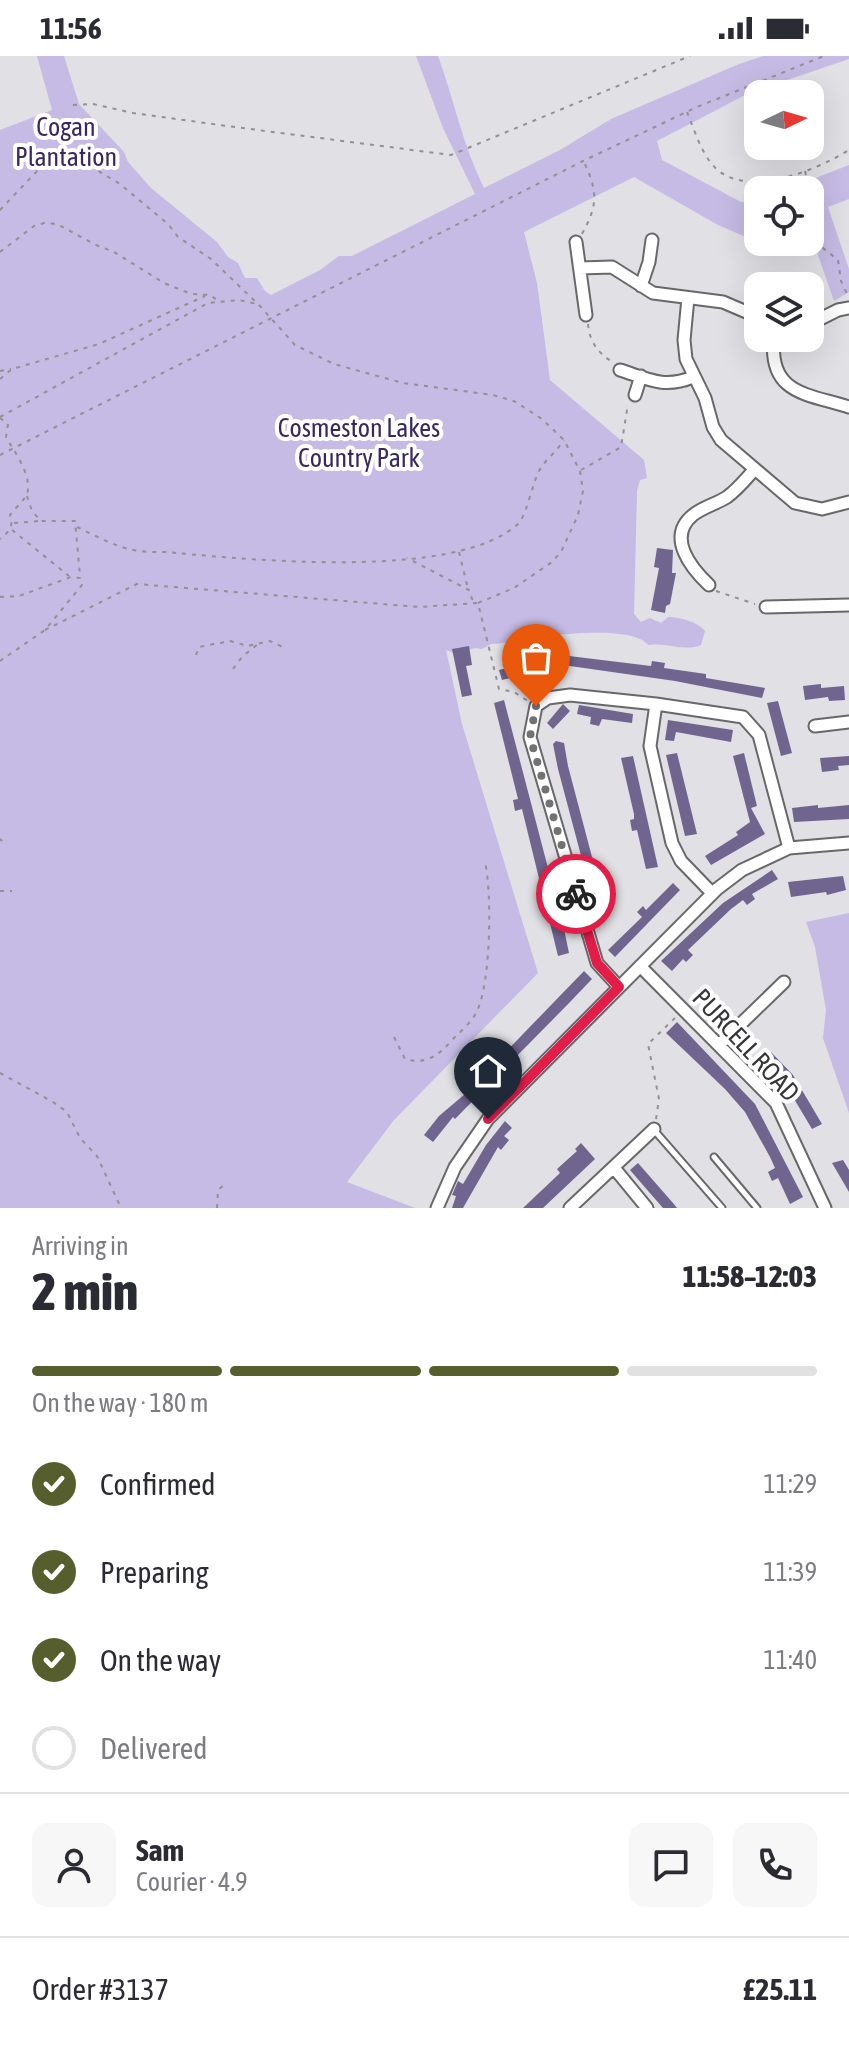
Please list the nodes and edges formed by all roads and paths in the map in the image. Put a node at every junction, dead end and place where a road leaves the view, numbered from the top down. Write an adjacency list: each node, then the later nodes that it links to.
1 (690, 56): 3 (path)
2 (824, 56): 4 (path)
3 (73, 105)
4 (687, 112): 6 (path); 7 (path)
5 (849, 150): 7 (path)
6 (583, 161): 10 (path); 23 (path)
7 (805, 170): 16 (path)
8 (0, 210): 18 (path)
9 (652, 240): 13 (street)
10 (576, 242): 12 (street)
11 (0, 252): 14 (path)
12 (580, 268): 13 (street); 21 (street)
13 (641, 286): 15 (street)
14 (206, 296): 17 (path); 25 (path)
15 (688, 298): 20 (street); 29 (street)
16 (849, 298)
17 (222, 301): 18 (path); 33 (path)
18 (259, 305): 23 (path)
19 (849, 308): 22 (street)
20 (744, 311)
21 (586, 315): 26 (path)
22 (824, 317)
23 (269, 318): 34 (path); 35 (path)
24 (774, 352): 32 (street)
25 (12, 369): 27 (path); 30 (path)
26 (620, 370): 28 (street)
27 (0, 371)
28 (641, 376): 29 (street); 31 (street)
29 (693, 377): 37 (street)
30 (0, 379)
31 (635, 395): 38 (path)
32 (849, 407)
33 (0, 418): 35 (path)
34 (564, 440): 38 (path); 46 (path)
35 (14, 448): 36 (path); 39 (path)
36 (0, 455)
37 (754, 470): 40 (street); 50 (street)
38 (580, 471): 53 (path)
39 (27, 495): 41 (path); 42 (path)
40 (849, 502)
41 (41, 521): 42 (path); 43 (path)
42 (13, 523): 44 (path)
43 (77, 527): 47 (path); 49 (path)
44 (11, 530): 45 (path); 48 (path)
45 (0, 539)
46 (459, 552): 47 (path); 51 (path)
47 (407, 558): 51 (path)
48 (71, 577): 49 (path); 52 (path)
49 (81, 579): 56 (path)
50 (709, 585): 55 (path)
51 (469, 590): 53 (path)
52 (0, 597)
53 (478, 603): 56 (path); 63 (path)
54 (849, 605): 55 (street)
55 (766, 607)
56 (45, 630): 60 (path)
57 (259, 644): 58 (path); 59 (path); 61 (path)
58 (283, 647)
59 (196, 655)
60 (0, 661)
61 (233, 669)
62 (656, 704): 63 (street); 67 (street); 71 (street)
63 (536, 706): 74 (street)
64 (849, 722): 65 (street)
65 (815, 726)
66 (849, 843): 67 (street)
67 (789, 848): 71 (street)
68 (485, 862): 76 (path)
69 (0, 891): 70 (path)
70 (12, 891)
71 (712, 893): 72 (street)
72 (640, 966): 74 (street); 75 (street, PURCELL ROAD)
73 (784, 982): 77 (street)
74 (619, 987): 85 (street)
75 (684, 1009): 77 (street, PURCELL ROAD); 79 (path)
76 (394, 1037)
77 (720, 1044): 90 (street, PURCELL ROAD)
78 (0, 1073): 83 (path)
79 (654, 1129): 81 (street); 88 (lane)
80 (714, 1157): 89 (lane)
81 (615, 1169): 86 (street); 87 (street)
82 (224, 1185): 84 (path)
83 (121, 1208)
84 (217, 1208)
85 (437, 1208)
86 (570, 1208)
87 (647, 1208)
88 (722, 1208)
89 (757, 1208)
90 (825, 1208)

